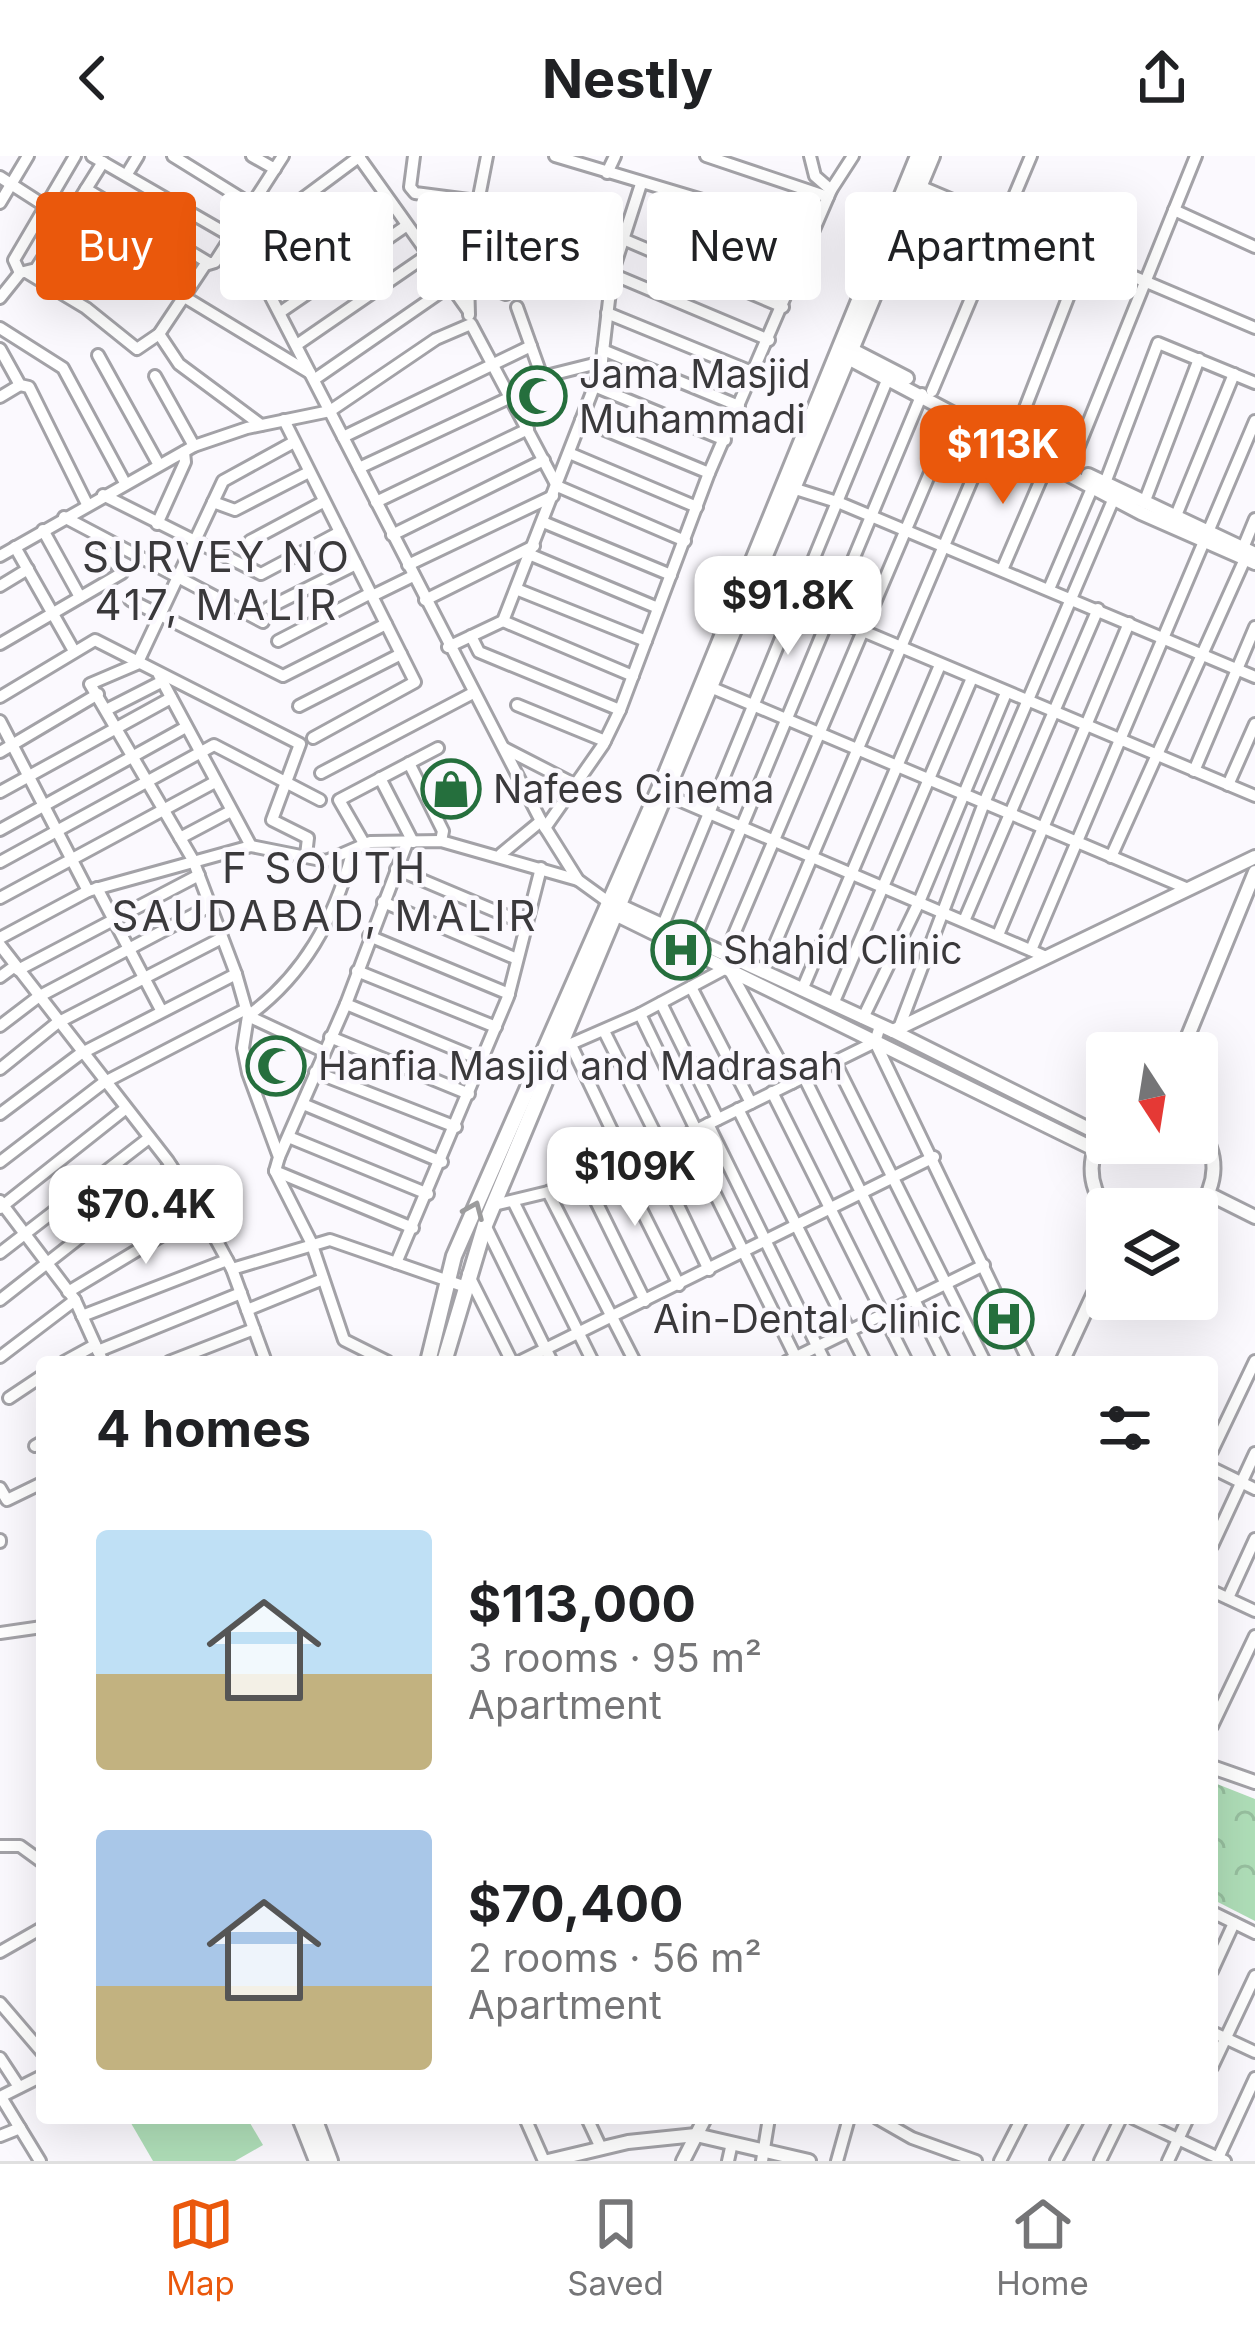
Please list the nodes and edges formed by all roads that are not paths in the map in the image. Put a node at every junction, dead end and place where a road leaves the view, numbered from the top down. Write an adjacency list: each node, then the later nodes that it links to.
1 (28, 156): 23 (street)
2 (75, 156): 26 (street)
3 (138, 156): 22 (street)
4 (173, 156): 28 (street)
5 (252, 156): 20 (street)
6 (283, 156): 20 (street)
7 (360, 156): 30 (street); 31 (street)
8 (414, 156): 36 (street)
9 (487, 156): 32 (street)
10 (554, 156): 18 (street)
11 (615, 156): 21 (street)
12 (706, 156): 37 (street)
13 (810, 156): 37 (street)
14 (854, 156): 37 (street)
15 (1031, 156): 35 (street)
16 (1196, 156): 41 (street)
17 (98, 159): 22 (street); 25 (street)
18 (572, 159): 21 (street)
19 (917, 167): 34 (street); 82 (main road)
20 (275, 170): 29 (street)
21 (607, 172): 24 (street)
22 (127, 174): 45 (street)
23 (6, 181): 38 (street); 39 (street)
24 (640, 184): 33 (street); 46 (street)
25 (86, 189): 27 (street); 51 (street)
26 (54, 192)
27 (84, 192)
28 (231, 192)
29 (261, 192)
30 (308, 192)
31 (384, 192)
32 (480, 192)
33 (668, 192)
34 (960, 192)
35 (1016, 192)
36 (417, 193)
37 (829, 193): 42 (street)
38 (36, 200)
39 (0, 203)
40 (393, 206): 44 (street)
41 (1174, 210): 49 (street); 57 (street)
42 (821, 213)
43 (36, 223): 54 (street)
44 (406, 226): 47 (street); 72 (street)
45 (220, 231)
46 (623, 239)
47 (417, 242)
48 (623, 242): 71 (street)
49 (1255, 248)
50 (220, 254): 51 (street)
51 (209, 263): 58 (street)
52 (417, 263): 80 (street)
53 (36, 269): 54 (street)
54 (23, 272): 59 (street); 78 (street)
55 (1137, 275): 57 (street)
56 (623, 279): 79 (street)
57 (1146, 279): 77 (street); 118 (street)
58 (196, 280)
59 (0, 298)
60 (181, 300): 78 (street)
61 (189, 300): 91 (street)
62 (276, 300): 72 (street)
63 (429, 300): 91 (street)
64 (460, 300): 73 (street)
65 (469, 300): 73 (street)
66 (609, 300): 74 (street)
67 (786, 300): 71 (street)
68 (968, 300): 96 (street)
69 (1067, 300): 110 (street)
70 (517, 307): 81 (street)
71 (783, 308): 79 (street)
72 (281, 310): 80 (street)
73 (469, 310): 75 (street)
74 (608, 314): 85 (street); 88 (street)
75 (471, 324): 87 (street); 100 (street)
76 (0, 328): 121 (street)
77 (1255, 328)
78 (160, 334): 105 (street)
79 (769, 340): 88 (street)
80 (298, 344): 91 (street)
81 (531, 346): 85 (street); 87 (street)
82 (847, 352): 92 (street); 123 (main road)
83 (2, 355): 94 (street)
84 (98, 355): 116 (street)
85 (602, 356): 95 (street); 99 (street)
86 (1199, 359): 89 (street); 122 (street); 131 (street)
87 (494, 364): 98 (street); 108 (street)
88 (754, 373): 99 (street)
89 (1234, 374): 93 (street); 136 (street)
90 (155, 376): 112 (street)
91 (314, 377): 100 (street)
92 (897, 379): 96 (street); 130 (street)
93 (1255, 383)
94 (20, 385): 97 (street); 132 (street)
95 (594, 386): 103 (street); 109 (street)
96 (927, 393): 101 (street); 110 (street); 135 (street)
97 (0, 397)
98 (511, 397): 106 (street); 117 (street)
99 (740, 406): 109 (street)
100 (330, 411): 102 (street); 108 (street)
101 (955, 414): 107 (street); 141 (street)
102 (284, 420): 105 (street); 111 (street)
103 (581, 420): 113 (street); 120 (street)
104 (1255, 421): 144 (street)
105 (261, 425): 112 (street)
106 (528, 429): 114 (street); 129 (street)
107 (991, 435): 110 (street); 149 (street)
108 (343, 437): 117 (street)
109 (725, 440): 120 (street)
110 (1012, 441): 115 (street); 118 (street)
111 (294, 442): 119 (street); 127 (street)
112 (189, 449): 116 (street); 139 (street)
113 (569, 454): 124 (street); 133 (street)
114 (544, 460): 124 (street); 143 (street)
115 (1048, 463): 118 (street); 156 (street)
116 (159, 465): 121 (street)
117 (359, 469): 129 (street)
118 (1070, 469): 122 (street)
119 (309, 472): 127 (street); 128 (street)
120 (709, 473): 133 (street)
121 (125, 483): 125 (street)
122 (1099, 484): 126 (street); 131 (street); 162 (street)
123 (790, 487): 130 (street); 160 (main road)
124 (555, 491): 138 (street); 146 (street); 157 (street)
125 (103, 495): 132 (street); 139 (street)
126 (1114, 498): 144 (street); 166 (street)
127 (213, 502): 148 (street)
128 (323, 502): 142 (street); 147 (street)
129 (376, 502): 143 (street)
130 (840, 502): 135 (street); 169 (street)
131 (1144, 503): 136 (street)
132 (87, 504): 134 (street)
133 (697, 507): 146 (street)
134 (64, 518): 140 (street); 145 (street)
135 (874, 518): 141 (street); 175 (street)
136 (1175, 518): 144 (street)
137 (1255, 519): 153 (street)
138 (543, 522): 151 (street); 158 (street)
139 (157, 524): 148 (street)
140 (43, 530): 150 (street); 165 (street)
141 (905, 530): 149 (street); 181 (street)
142 (340, 532): 148 (street); 154 (street)
143 (392, 535): 157 (street)
144 (1204, 536): 153 (street); 183 (street)
145 (97, 539): 159 (street); 165 (street)
146 (685, 541): 158 (street)
147 (250, 542)
148 (194, 543): 159 (street)
149 (945, 546): 156 (street); 188 (street)
150 (15, 547): 152 (street); 155 (street)
151 (533, 550): 163 (street); 168 (street); 171 (street)
152 (0, 556)
153 (1249, 556): 191 (street)
154 (356, 564): 164 (street); 170 (street)
155 (28, 569): 161 (street); 173 (street)
156 (1002, 570): 162 (street)
157 (410, 571): 164 (street); 168 (street)
158 (671, 575): 171 (street)
159 (177, 580): 174 (street); 176 (street)
160 (750, 584): 169 (street); 199 (main road)
161 (0, 586)
162 (1049, 589): 166 (street)
163 (516, 590): 177 (street); 185 (street)
164 (371, 595): 179 (street); 184 (street)
165 (80, 597): 173 (street)
166 (1071, 598): 172 (street); 206 (street)
167 (130, 600): 174 (street)
168 (425, 600): 187 (street)
169 (798, 603): 175 (street); 205 (street)
170 (268, 608)
171 (658, 608): 185 (street)
172 (1098, 609): 178 (street); 211 (street)
173 (53, 613): 186 (street); 189 (street)
174 (160, 616): 179 (street); 192 (street)
175 (830, 616): 181 (street); 212 (street)
176 (263, 622)
177 (502, 622): 182 (street); 195 (street)
178 (1129, 623): 183 (street); 216 (street)
179 (386, 624): 190 (street)
180 (1255, 627): 194 (street)
181 (864, 634): 188 (street); 218 (street)
182 (471, 637): 187 (street); 210 (street)
183 (1162, 638): 191 (street); 220 (street)
184 (278, 641)
185 (646, 641): 195 (street)
186 (0, 644)
187 (448, 647): 200 (street)
188 (901, 648): 193 (street); 225 (street)
189 (74, 651): 192 (street); 203 (street)
190 (401, 654): 208 (street); 219 (street)
191 (1202, 655): 194 (street); 229 (street)
192 (137, 664): 197 (street); 202 (street)
193 (940, 665): 198 (street); 231 (street)
194 (1238, 670): 196 (street); 232 (street)
195 (632, 676): 210 (street)
196 (1255, 677)
197 (161, 678): 204 (street); 209 (street); 239 (street)
198 (972, 678): 201 (street); 237 (street)
199 (708, 686): 205 (street); 244 (main road); 287 (main road)
200 (473, 693): 224 (street); 233 (street)
201 (1006, 693): 206 (street); 243 (street)
202 (98, 694): 209 (street); 222 (street)
203 (0, 697)
204 (171, 698): 215 (street); 217 (street)
205 (756, 702): 212 (street); 251 (street)
206 (1029, 702): 211 (street); 247 (street)
207 (517, 705): 221 (street)
208 (299, 706)
209 (108, 709): 215 (street)
210 (620, 710): 221 (street)
211 (1053, 712): 216 (street); 252 (street)
212 (789, 717): 218 (street); 254 (street)
213 (0, 721): 222 (street)
214 (1255, 724): 241 (street)
215 (118, 726): 228 (street); 234 (street)
216 (1086, 726): 220 (street); 255 (street)
217 (186, 727): 227 (street); 228 (street)
218 (821, 732): 225 (street); 259 (street)
219 (314, 738)
220 (1120, 740): 229 (street); 262 (street)
221 (605, 741): 240 (street)
222 (12, 745): 226 (street); 234 (street)
223 (438, 748): 230 (street)
224 (502, 748): 240 (street); 253 (street)
225 (859, 749): 231 (street); 269 (street)
226 (0, 752)
227 (200, 753): 236 (street); 238 (street); 239 (street)
228 (135, 755): 236 (street); 248 (street)
229 (1157, 756): 232 (street); 270 (street)
230 (409, 763): 235 (street); 260 (street)
231 (897, 765): 237 (street); 277 (street)
232 (1194, 771): 241 (street)
233 (320, 773)
234 (29, 775): 242 (street); 248 (street)
235 (380, 778): 261 (street); 263 (street)
236 (150, 780): 249 (street); 257 (street)
237 (930, 780): 243 (street); 280 (street)
238 (215, 782): 249 (street); 250 (street)
239 (288, 783): 246 (street); 267 (street)
240 (576, 785): 253 (street)
241 (1228, 785): 245 (street)
242 (0, 792)
243 (962, 794): 247 (street); 285 (street)
244 (669, 796): 251 (street); 287 (main road)
245 (1255, 796)
246 (320, 800)
247 (984, 803): 252 (street); 288 (street)
248 (47, 805): 256 (street); 257 (street)
249 (165, 809): 258 (street); 271 (street)
250 (231, 811): 258 (street); 264 (street)
251 (711, 812): 254 (street); 292 (street)
252 (1009, 813): 255 (street); 290 (street)
253 (543, 825): 266 (street); 279 (street)
254 (743, 827): 259 (street); 296 (street)
255 (1042, 827): 262 (street); 293 (street)
256 (0, 830)
257 (59, 832): 271 (street); 273 (street)
258 (180, 838): 272 (street)
259 (778, 840): 269 (street); 301 (street)
260 (441, 841): 261 (street); 266 (street)
261 (410, 842): 263 (street); 274 (street)
262 (1076, 842): 270 (street); 299 (street)
263 (365, 844): 265 (street)
264 (250, 846): 267 (street); 272 (street)
265 (352, 853): 267 (street); 316 (street)
266 (501, 854): 275 (street)
267 (306, 855)
268 (1255, 856): 281 (street)
269 (812, 857): 277 (street); 304 (street)
270 (1112, 857): 281 (street)
271 (72, 860): 282 (street); 283 (street)
272 (193, 860): 278 (street); 282 (street)
273 (0, 862)
274 (396, 868): 284 (street); 291 (street)
275 (542, 868): 279 (street); 291 (street)
276 (1255, 872): 323 (street)
277 (852, 874): 280 (street); 309 (street)
278 (199, 875): 286 (street); 289 (street)
279 (578, 880): 287 (street)
280 (885, 887): 285 (street); 314 (street)
281 (1186, 888): 299 (street)
282 (92, 889): 289 (street); 297 (street)
283 (0, 898)
284 (383, 902): 294 (street); 300 (street)
285 (920, 902): 288 (street); 318 (street)
286 (210, 906): 295 (street); 298 (street)
287 (612, 907): 292 (street); 301 (street); 326 (main road); 335 (main road)
288 (942, 911): 290 (street); 324 (street)
289 (115, 921): 298 (street); 302 (street)
290 (964, 921): 293 (street)
291 (526, 924): 300 (street)
292 (663, 925): 296 (street)
293 (998, 935): 299 (street)
294 (369, 936): 303 (street); 310 (street)
295 (222, 938): 305 (street); 307 (street)
296 (695, 939): 301 (street)
297 (0, 942): 302 (street)
298 (129, 949): 307 (street); 311 (street)
299 (1038, 953): 324 (street)
300 (517, 959): 310 (street)
301 (728, 962): 304 (street); 308 (street); 324 (street); 336 (street)
302 (16, 968): 306 (street); 311 (street)
303 (357, 971): 313 (street); 321 (street)
304 (763, 972): 309 (street)
305 (236, 974): 315 (street); 316 (street)
306 (0, 977)
307 (144, 978): 315 (street); 319 (street)
308 (691, 987): 312 (street); 340 (street)
309 (802, 989): 314 (street)
310 (508, 994): 321 (street)
311 (38, 997): 319 (street); 320 (street)
312 (661, 1003): 317 (street); 344 (street)
313 (346, 1004): 325 (street); 329 (street)
314 (832, 1004): 318 (street)
315 (160, 1010): 328 (street)
316 (246, 1012): 327 (street); 334 (street); 349 (street)
317 (640, 1014): 322 (street); 344 (street)
318 (863, 1018): 324 (street)
319 (57, 1023): 328 (street); 331 (street)
320 (0, 1026)
321 (496, 1027): 329 (street)
322 (604, 1031): 326 (street); 348 (street)
323 (1189, 1032)
324 (885, 1033): 330 (street); 345 (street); 350 (street)
325 (330, 1037): 327 (street); 338 (street)
326 (564, 1048): 335 (main road); 351 (street)
327 (323, 1051): 332 (street)
328 (80, 1054): 334 (street); 342 (street)
329 (482, 1062): 335 (street); 338 (street)
330 (835, 1062): 333 (street); 357 (street)
331 (0, 1069)
332 (315, 1072): 339 (street); 343 (street)
333 (804, 1077): 336 (street); 360 (street)
334 (103, 1082): 341 (street); 352 (street)
335 (536, 1083): 363 (main road); 383 (main road, one-way to 335)
336 (791, 1083): 337 (street)
337 (772, 1092): 340 (street); 365 (street)
338 (469, 1094): 343 (street)
339 (303, 1104): 347 (street); 353 (street)
340 (744, 1106): 344 (street); 369 (street)
341 (125, 1109): 346 (street); 364 (street)
342 (0, 1114)
343 (456, 1127): 353 (street)
344 (702, 1127): 348 (street); 373 (street); 375 (street)
345 (1086, 1130)
346 (149, 1138): 354 (street); 371 (street)
347 (291, 1138): 349 (street); 359 (street)
348 (656, 1147): 351 (street); 380 (street)
349 (279, 1156): 355 (street)
350 (934, 1157): 357 (street); 379 (street)
351 (622, 1161): 356 (street); 385 (street)
352 (0, 1162)
353 (442, 1162): 359 (street)
354 (171, 1166): 366 (street); 376 (street)
355 (275, 1171): 370 (street); 372 (street)
356 (584, 1177): 358 (street); 390 (street)
357 (893, 1178): 360 (street); 384 (street)
358 (548, 1192): 362 (street); 395 (street)
359 (428, 1194): 370 (street)
360 (863, 1194): 365 (street); 388 (street)
361 (1218, 1198): 367 (street)
362 (513, 1201): 363 (street); 398 (street)
363 (494, 1204): 368 (main road)
364 (1, 1205): 371 (street)
365 (830, 1210): 369 (street); 393 (street)
366 (201, 1212): 378 (street); 387 (street)
367 (1255, 1216)
368 (485, 1226): 382 (main road); 400 (street)
369 (797, 1226): 373 (street); 397 (street)
370 (412, 1228): 377 (street)
371 (25, 1234): 374 (street); 376 (street)
372 (311, 1242): 377 (street); 378 (street); 381 (street)
373 (766, 1242): 375 (street); 399 (street)
374 (0, 1253)
375 (743, 1253): 380 (street); 412 (street)
376 (46, 1263): 387 (street); 389 (street)
377 (396, 1263): 383 (street)
378 (230, 1264): 386 (street); 394 (street)
379 (984, 1265): 384 (street); 419 (street)
380 (709, 1270): 385 (street)
381 (323, 1279): 391 (street); 404 (street)
382 (465, 1279): 383 (street); 406 (main road); 407 (street)
383 (447, 1280): 405 (main road)
384 (946, 1283): 388 (street); 418 (street)
385 (679, 1285): 390 (street)
386 (241, 1293): 391 (street); 401 (street)
387 (71, 1296): 394 (street); 421 (street)
388 (914, 1298): 393 (street); 417 (street)
389 (0, 1300)
390 (645, 1301): 395 (street)
391 (247, 1310): 396 (street)
392 (1086, 1310): 420 (street)
393 (883, 1314): 397 (street); 416 (street)
394 (82, 1316): 401 (street)
395 (612, 1318): 398 (street); 411 (street)
396 (254, 1329): 402 (street); 403 (street)
397 (849, 1330): 399 (street); 415 (street)
398 (579, 1334): 400 (street); 410 (street)
399 (818, 1346): 413 (street); 414 (street)
400 (546, 1349): 408 (street); 409 (street)
401 (99, 1353)
402 (185, 1356)
403 (264, 1356)
404 (369, 1356)
405 (429, 1356)
406 (446, 1356)
407 (511, 1356)
408 (529, 1356)
409 (549, 1356)
410 (590, 1356)
411 (631, 1356)
412 (791, 1356)
413 (800, 1356)
414 (822, 1356)
415 (862, 1356)
416 (904, 1356)
417 (942, 1356)
418 (982, 1356)
419 (1026, 1356)
420 (1065, 1356)
421 (0, 1357)
422 (1254, 1365): 425 (street)
423 (36, 1380): 424 (street)
424 (9, 1398)
425 (1218, 1438)
426 (1255, 1453): 428 (street)
427 (1218, 1471): 428 (street)
428 (1241, 1483): 431 (street); 432 (street)
429 (36, 1487): 430 (street)
430 (0, 1488)
431 (1255, 1489)
432 (1218, 1533)
433 (1255, 1539): 435 (street)
434 (1218, 1594): 435 (street)
435 (1228, 1598): 436 (street)
436 (1255, 1611)
437 (36, 1628): 438 (street)
438 (0, 1633)
439 (1255, 1636): 440 (street)
440 (1218, 1713)
441 (1218, 1768): 442 (street)
442 (1255, 1782)
443 (0, 1846): 444 (street)
444 (36, 1858)
445 (1218, 1915): 446 (street)
446 (1234, 1923): 448 (street); 450 (street)
447 (36, 1931): 449 (street)
448 (1255, 1933)
449 (0, 1952)
450 (1218, 1958)
451 (1255, 1976): 454 (street)
452 (0, 2003): 455 (street)
453 (1218, 2035): 454 (street)
454 (1226, 2038): 456 (street); 457 (street)
455 (36, 2045)
456 (1255, 2052)
457 (1218, 2055)
458 (0, 2058): 461 (street)
459 (1255, 2078): 487 (street)
460 (36, 2079): 461 (street)
461 (19, 2087): 462 (street)
462 (0, 2097): 476 (street)
463 (303, 2124): 484 (main road)
464 (315, 2124): 484 (main road)
465 (528, 2124): 489 (street)
466 (590, 2124): 481 (street)
467 (702, 2124): 482 (street)
468 (768, 2124): 483 (street)
469 (847, 2124): 492 (street)
470 (894, 2124): 493 (street)
471 (1019, 2124): 494 (street)
472 (1075, 2124): 495 (street)
473 (1118, 2124): 496 (street)
474 (1148, 2124): 478 (street)
475 (1185, 2124): 478 (street)
476 (20, 2128): 477 (street); 488 (street)
477 (0, 2136)
478 (1178, 2139): 487 (street); 497 (street)
479 (732, 2143): 482 (street); 483 (street); 491 (street)
480 (621, 2144): 481 (street); 482 (street); 490 (street)
481 (601, 2148): 485 (street)
482 (689, 2151)
483 (763, 2156): 486 (street)
484 (318, 2157)
485 (585, 2157): 489 (street)
486 (802, 2160)
487 (1221, 2160)
488 (40, 2161)
489 (548, 2161)
490 (625, 2161)
491 (728, 2161)
492 (837, 2161)
493 (976, 2161)
494 (1000, 2161)
495 (1056, 2161)
496 (1100, 2161)
497 (1168, 2161)

